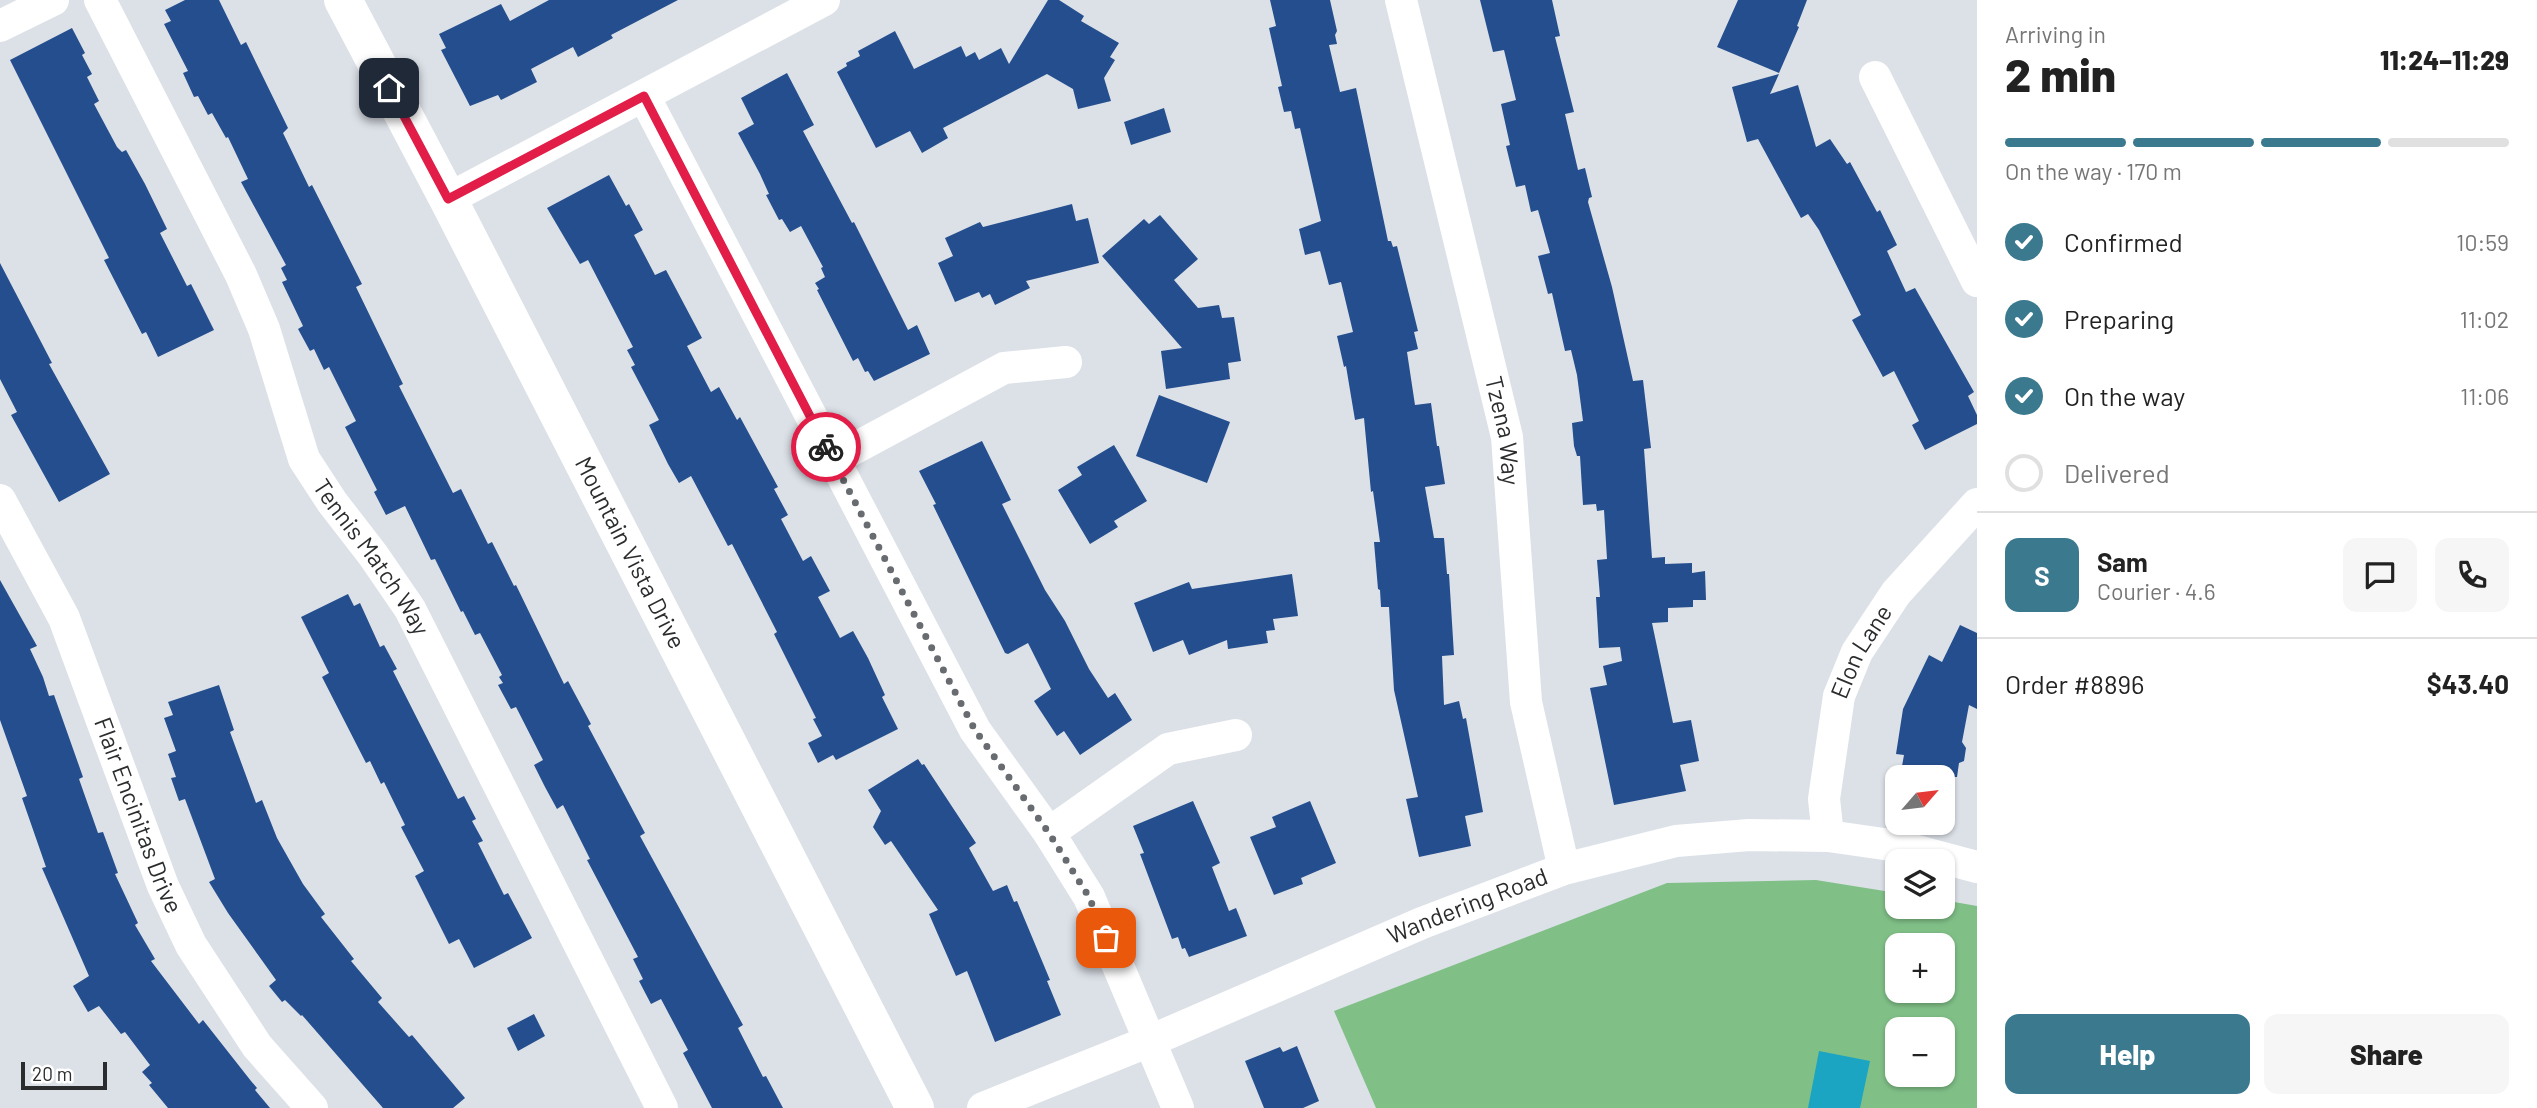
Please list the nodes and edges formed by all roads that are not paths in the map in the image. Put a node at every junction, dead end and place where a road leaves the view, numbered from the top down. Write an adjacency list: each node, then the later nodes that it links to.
1 (53, 0): 6 (street)
2 (100, 0): 22 (street, Tennis Match Way)
3 (343, 0): 9 (main road, Mountain Vista Drive)
4 (824, 0): 8 (street)
5 (1401, 0): 19 (street, Tzena Way)
6 (0, 26)
7 (1875, 77): 10 (street)
8 (644, 96): 9 (street); 12 (street)
9 (448, 199): 23 (main road, Mountain Vista Drive)
10 (1977, 281)
11 (1066, 362): 12 (street)
12 (833, 460): 16 (street)
13 (0, 500): 21 (street, Flair Encinitas Drive)
14 (1977, 504): 17 (street, Elon Lane)
15 (1236, 735): 16 (street)
16 (1049, 833): 20 (street)
17 (1828, 836): 18 (street, Wandering Road); 19 (street, Wandering Road)
18 (1977, 867)
19 (1564, 869): 20 (street, Wandering Road)
20 (1150, 1041): 24 (street, Wandering Road); 25 (street)
21 (313, 1108)
22 (663, 1108)
23 (915, 1108)
24 (983, 1108)
25 (1178, 1108)

